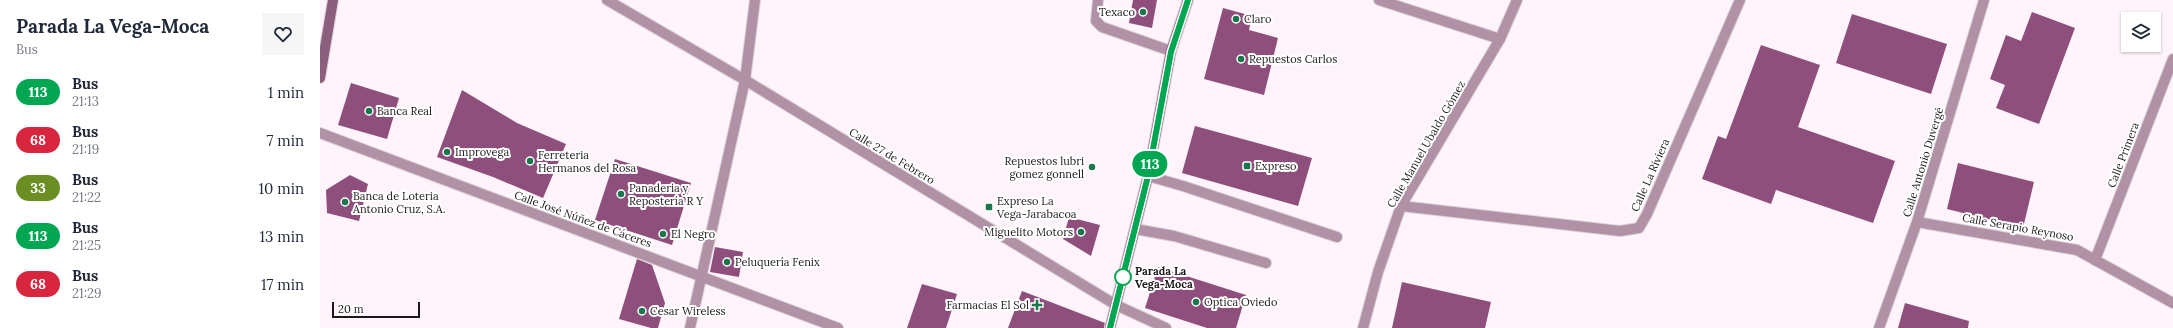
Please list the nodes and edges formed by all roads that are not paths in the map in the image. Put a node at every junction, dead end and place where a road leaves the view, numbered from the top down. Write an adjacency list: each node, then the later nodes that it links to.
1 (334, 0): 13 (main road)
2 (607, 0): 14 (street, Calle 27 de Febrero)
3 (755, 0): 14 (street)
4 (1098, 0): 11 (street)
5 (1188, 0): 11 (main road)
6 (1379, 0): 10 (street)
7 (1516, 0): 10 (street, Calle Manuel Ubaldo Gómez)
8 (1740, 0): 17 (street, Calle La Riviera)
9 (1984, 0): 18 (street, Calle Antonio Duvergé)
10 (1500, 39): 17 (street, Calle Manuel Ubaldo Gómez)
11 (1171, 52): 16 (main road)
12 (2173, 59): 21 (street, Calle Primera)
13 (320, 78)
14 (745, 80): 23 (street); 25 (street, Calle 27 de Febrero)
15 (320, 133): 23 (street, Calle José Núñez de Cáceres)
16 (1148, 176): 19 (main road); 20 (street)
17 (1401, 206): 30 (street, Calle Manuel Ubaldo Gómez)
18 (1917, 222): 21 (street, Calle Serapio Reynoso); 31 (street, Calle Antonio Duvergé)
19 (1134, 229): 22 (street); 25 (main road)
20 (1337, 237)
21 (2095, 260): 24 (street, Calle Serapio Reynoso)
22 (1266, 263)
23 (701, 275): 26 (street); 27 (street, Calle José Núñez de Cáceres)
24 (2173, 303)
25 (1116, 305): 28 (main road); 29 (street, Calle 27 de Febrero)
26 (690, 328)
27 (838, 328)
28 (1110, 328)
29 (1166, 328)
30 (1363, 328)
31 (1879, 328)

